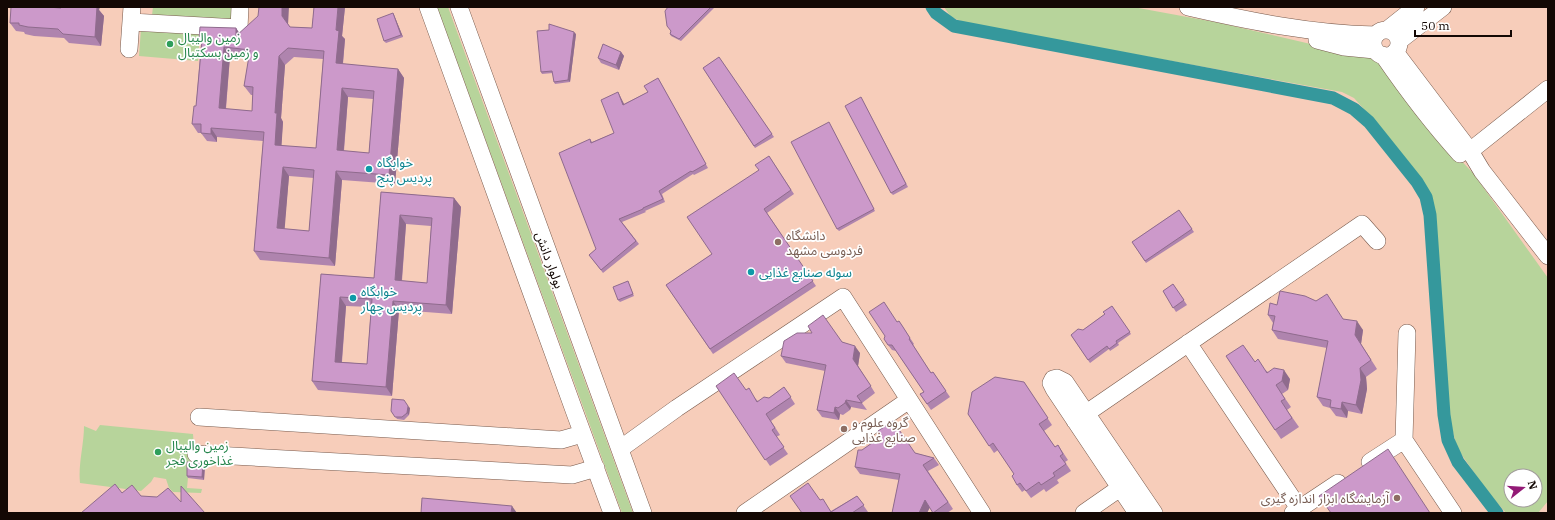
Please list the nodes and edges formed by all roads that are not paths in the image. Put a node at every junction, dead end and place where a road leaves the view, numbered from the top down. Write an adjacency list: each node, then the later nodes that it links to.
1 (240, 7): 7 (street)
2 (428, 7): 19 (street)
3 (459, 7): 21 (street, بولوار دانش)
4 (1188, 7): 8 (street)
5 (1416, 7): 8 (street)
6 (1443, 7): 8 (street)
7 (132, 15): 9 (street)
8 (1386, 44): 11 (street); 12 (street)
9 (129, 49)
10 (1548, 89): 11 (street)
11 (1470, 151): 12 (street)
12 (1482, 171): 14 (street)
13 (1378, 241): 16 (street)
14 (1548, 256)
15 (1407, 333): 20 (street)
16 (1188, 343): 24 (street); 25 (street)
17 (909, 400): 21 (street); 28 (street); 29 (street)
18 (199, 417): 19 (street)
19 (582, 434): 23 (street)
20 (1404, 440): 25 (street); 33 (street)
21 (620, 449): 27 (street, بولوار دانش)
22 (196, 454): 23 (street)
23 (596, 468): 26 (street)
24 (1126, 484): 30 (street); 31 (street); 32 (street)
25 (1298, 512)
26 (612, 513)
27 (643, 513)
28 (745, 513)
29 (982, 513)
30 (1084, 513)
31 (1137, 513)
32 (1154, 513)
33 (1453, 513)

